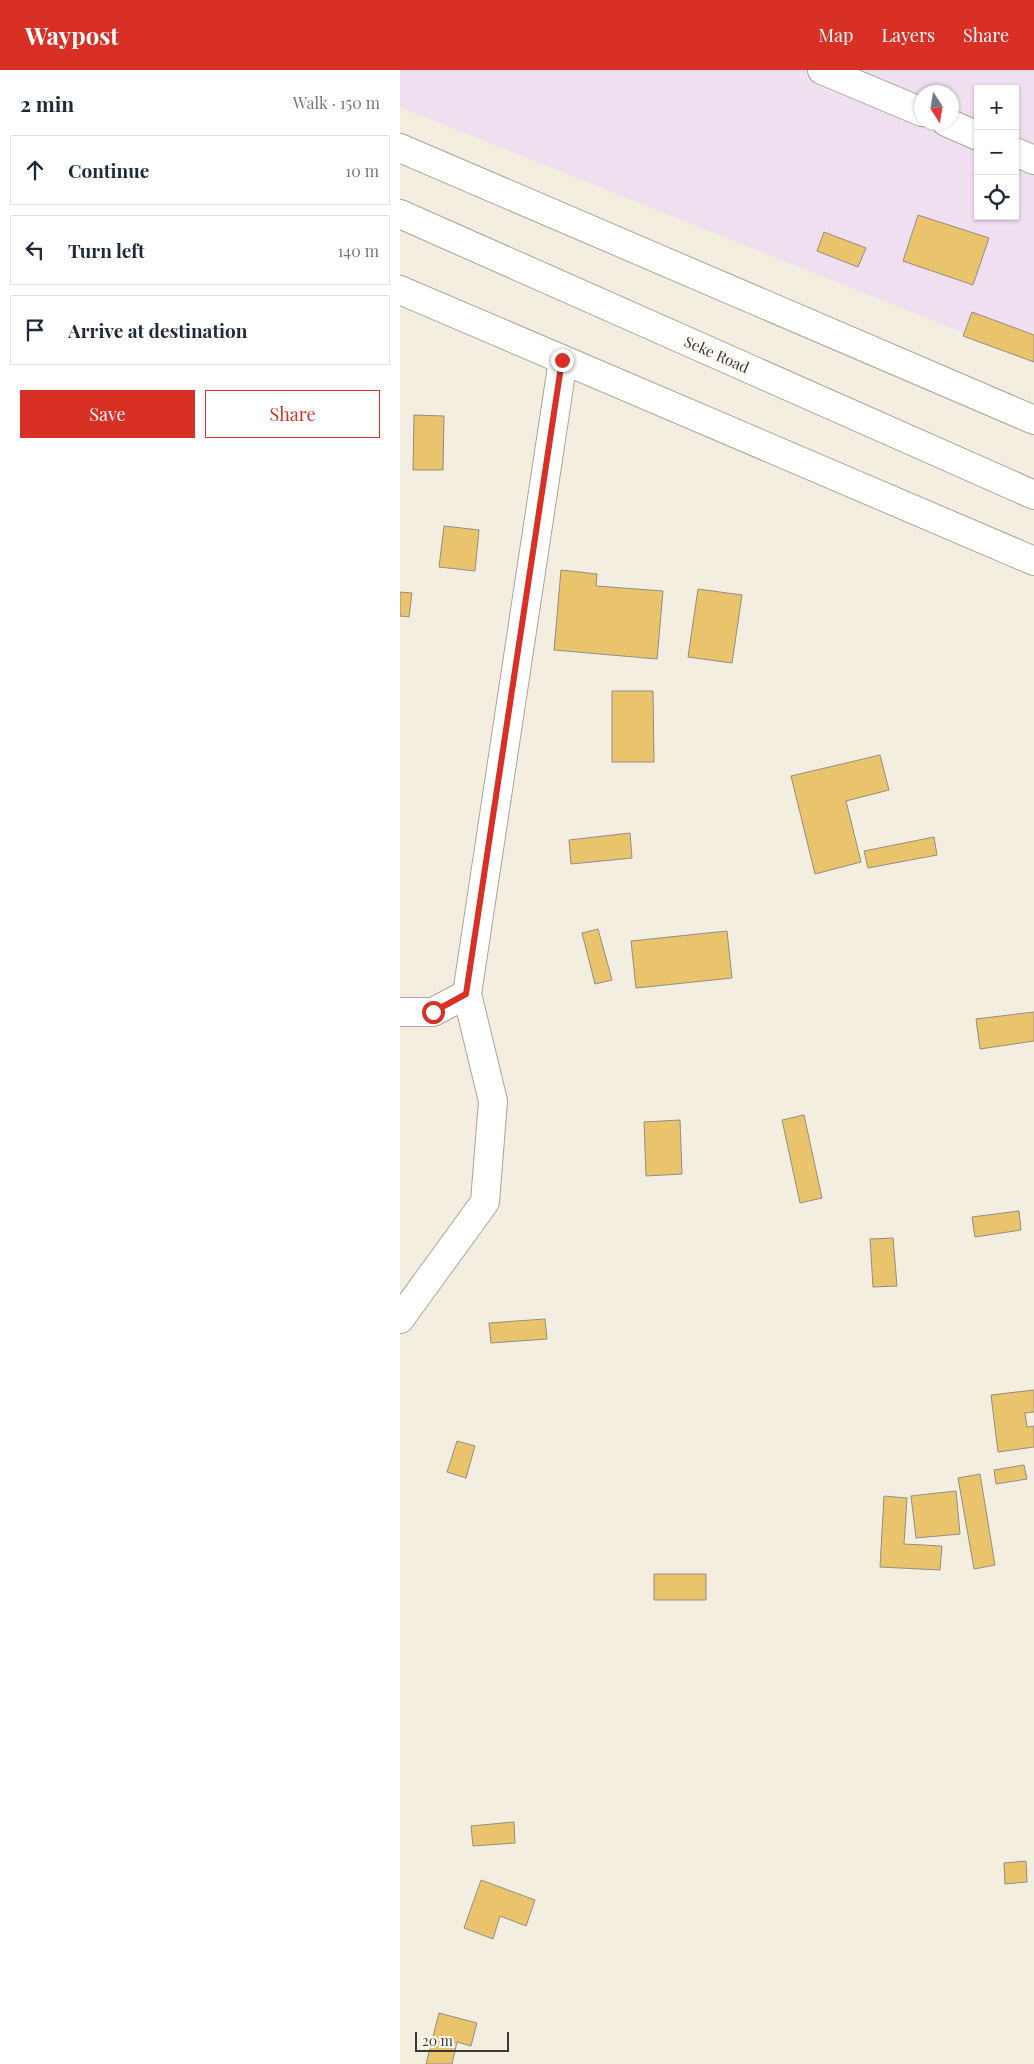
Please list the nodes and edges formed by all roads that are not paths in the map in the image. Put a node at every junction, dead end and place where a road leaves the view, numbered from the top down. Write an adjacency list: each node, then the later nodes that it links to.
1 (822, 70): 2 (street)
2 (914, 109)
3 (959, 128): 4 (street)
4 (974, 134)
5 (400, 148): 11 (street)
6 (1019, 154): 7 (street)
7 (1034, 160)
8 (400, 214): 12 (street, Seke Road)
9 (400, 290): 10 (street)
10 (562, 360): 13 (street); 14 (street)
11 (1034, 420)
12 (1034, 495)
13 (1034, 561)
14 (466, 994): 15 (street); 16 (street)
15 (400, 1012)
16 (400, 1319)

